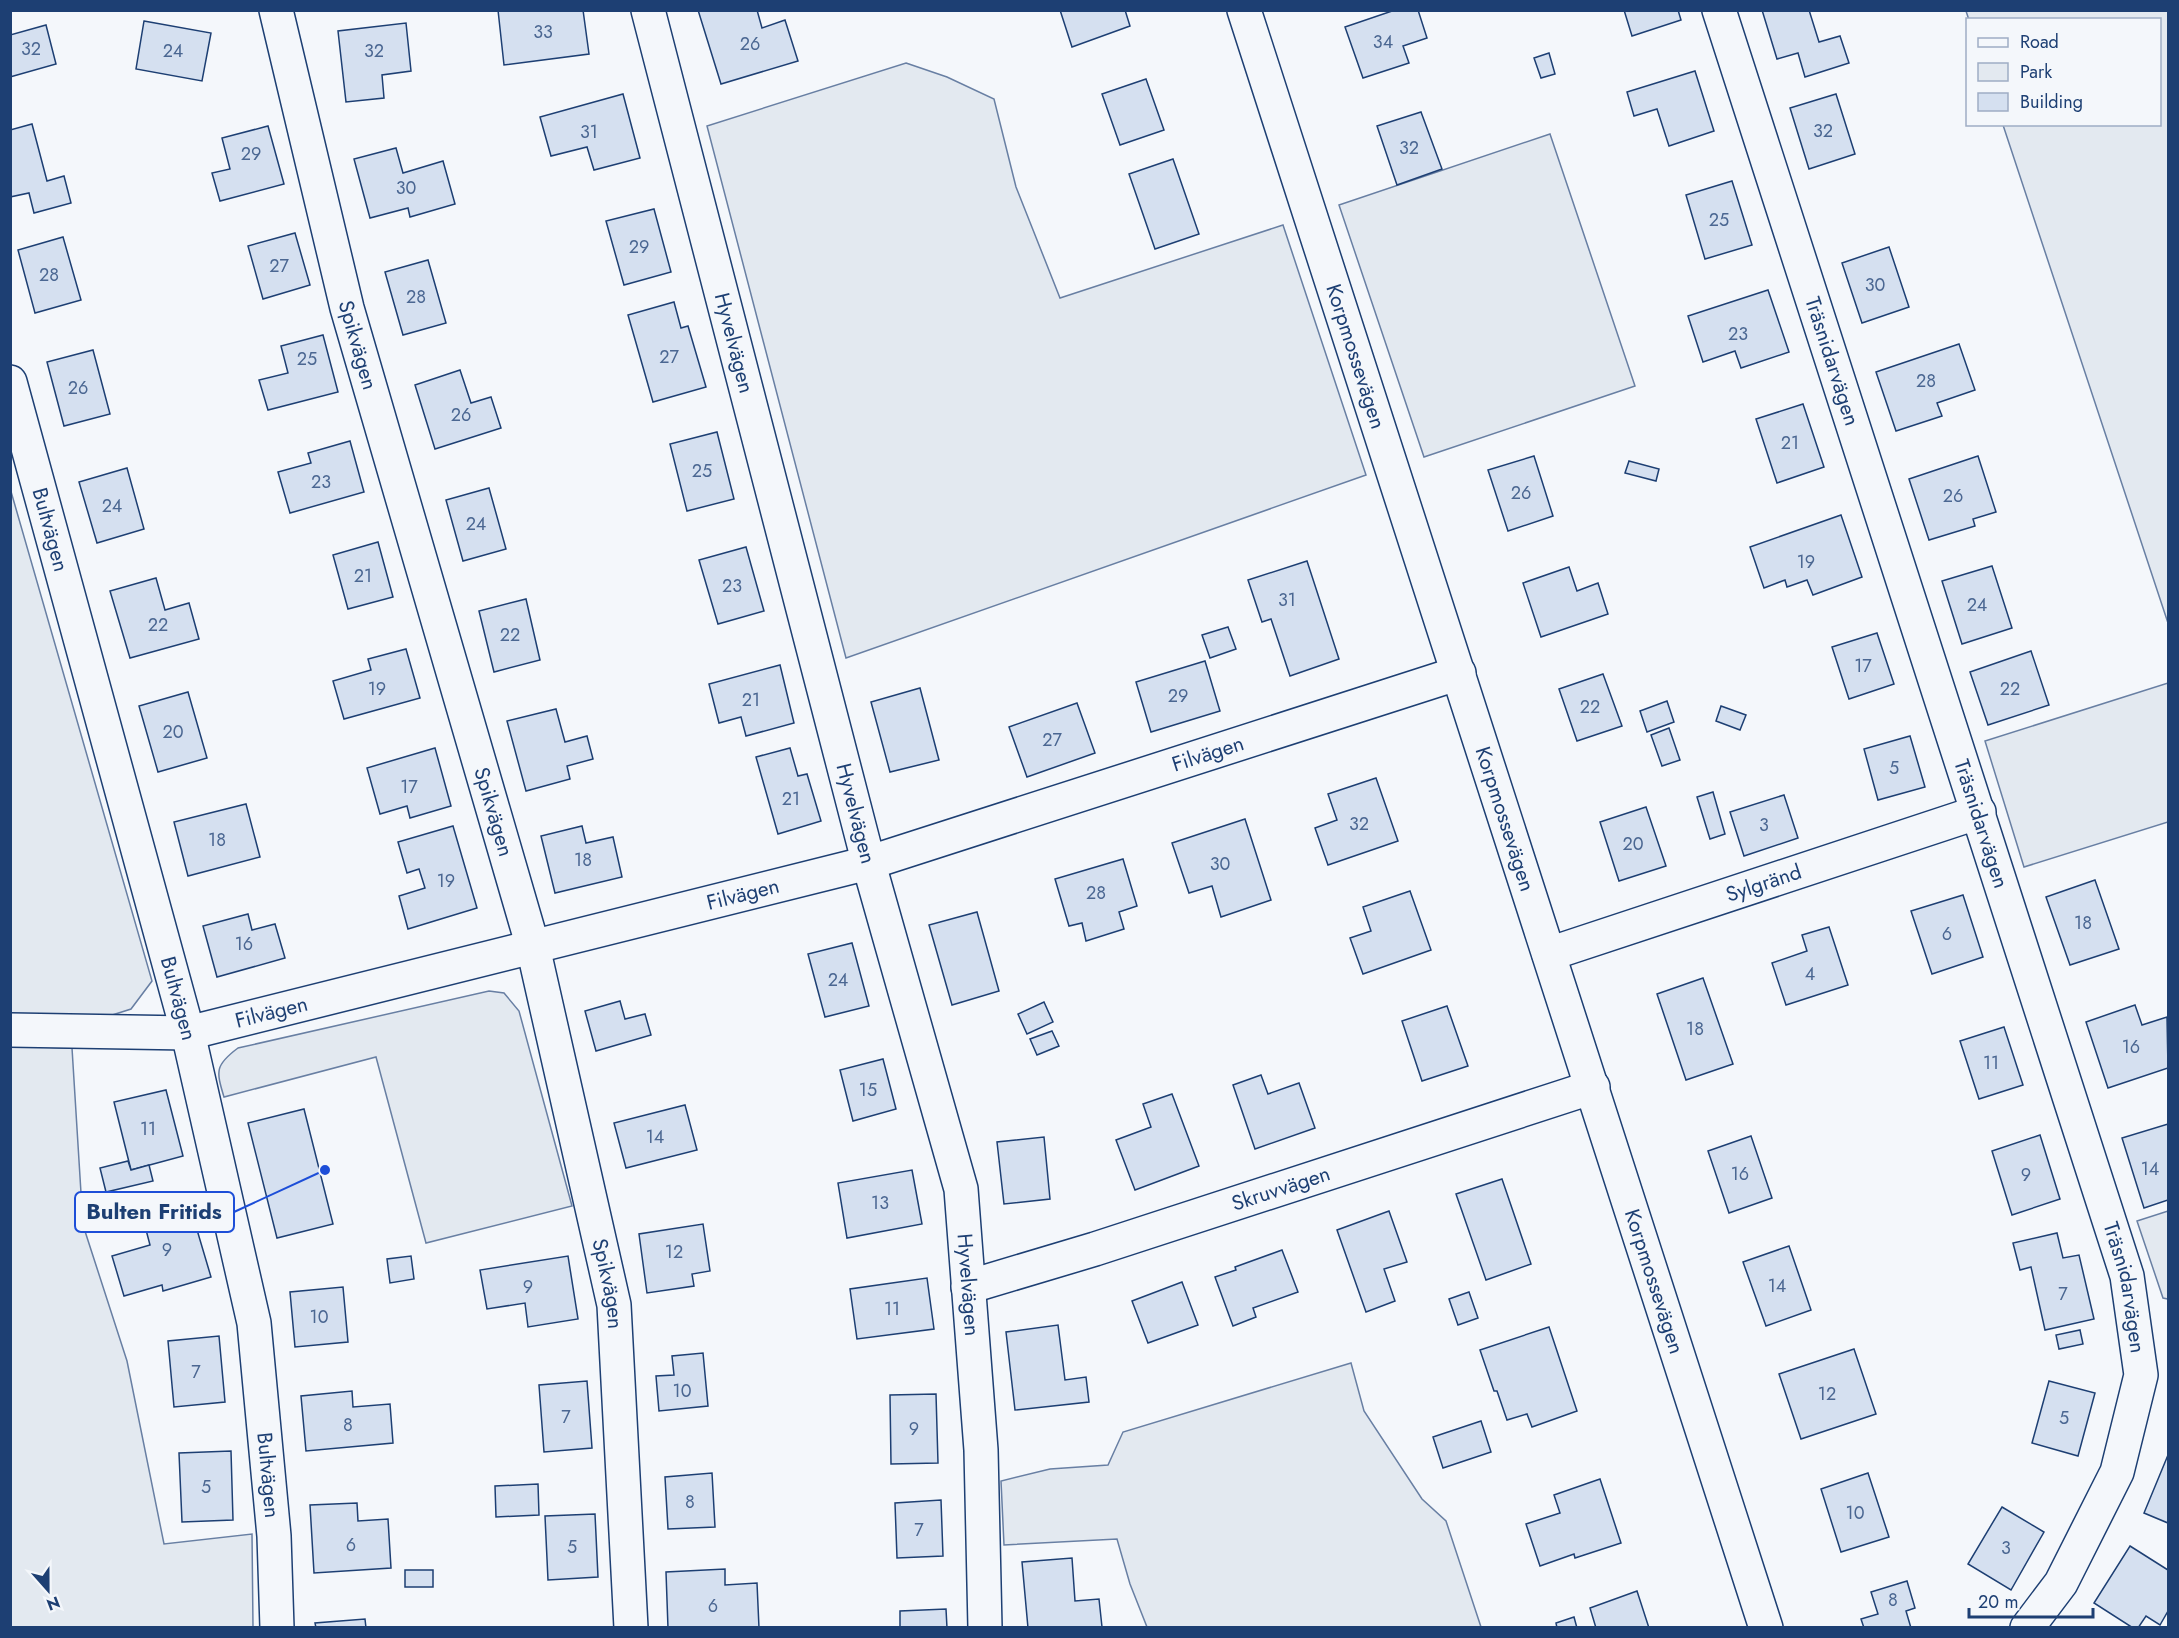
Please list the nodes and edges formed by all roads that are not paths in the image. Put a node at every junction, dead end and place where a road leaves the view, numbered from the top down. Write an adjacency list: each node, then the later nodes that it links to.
1 (276, 10): 9 (street, Spikvägen)
2 (648, 10): 8 (street, Hyvelvägen)
3 (1244, 10): 6 (street, Korpmossevägen)
4 (1719, 10): 7 (street, Träsnidarvägen)
5 (10, 382): 12 (street, Bultvägen)
6 (1459, 673): 8 (street, Filvägen); 10 (street, Korpmossevägen)
7 (1979, 812): 10 (street, Sylgränd); 19 (street, Träsnidarvägen)
8 (868, 863): 9 (street, Filvägen); 14 (street, Hyvelvägen)
9 (533, 947): 12 (street, Filvägen); 16 (street, Spikvägen)
10 (1549, 954): 13 (street, Korpmossevägen)
11 (10, 1030): 12 (street, Filvägen)
12 (188, 1033): 15 (street, Bultvägen)
13 (1593, 1088): 14 (street, Skruvvägen); 18 (street, Korpmossevägen)
14 (968, 1287): 17 (street, Hyvelvägen)
15 (276, 1628)
16 (631, 1628)
17 (985, 1628)
18 (1766, 1628)
19 (2027, 1628)

